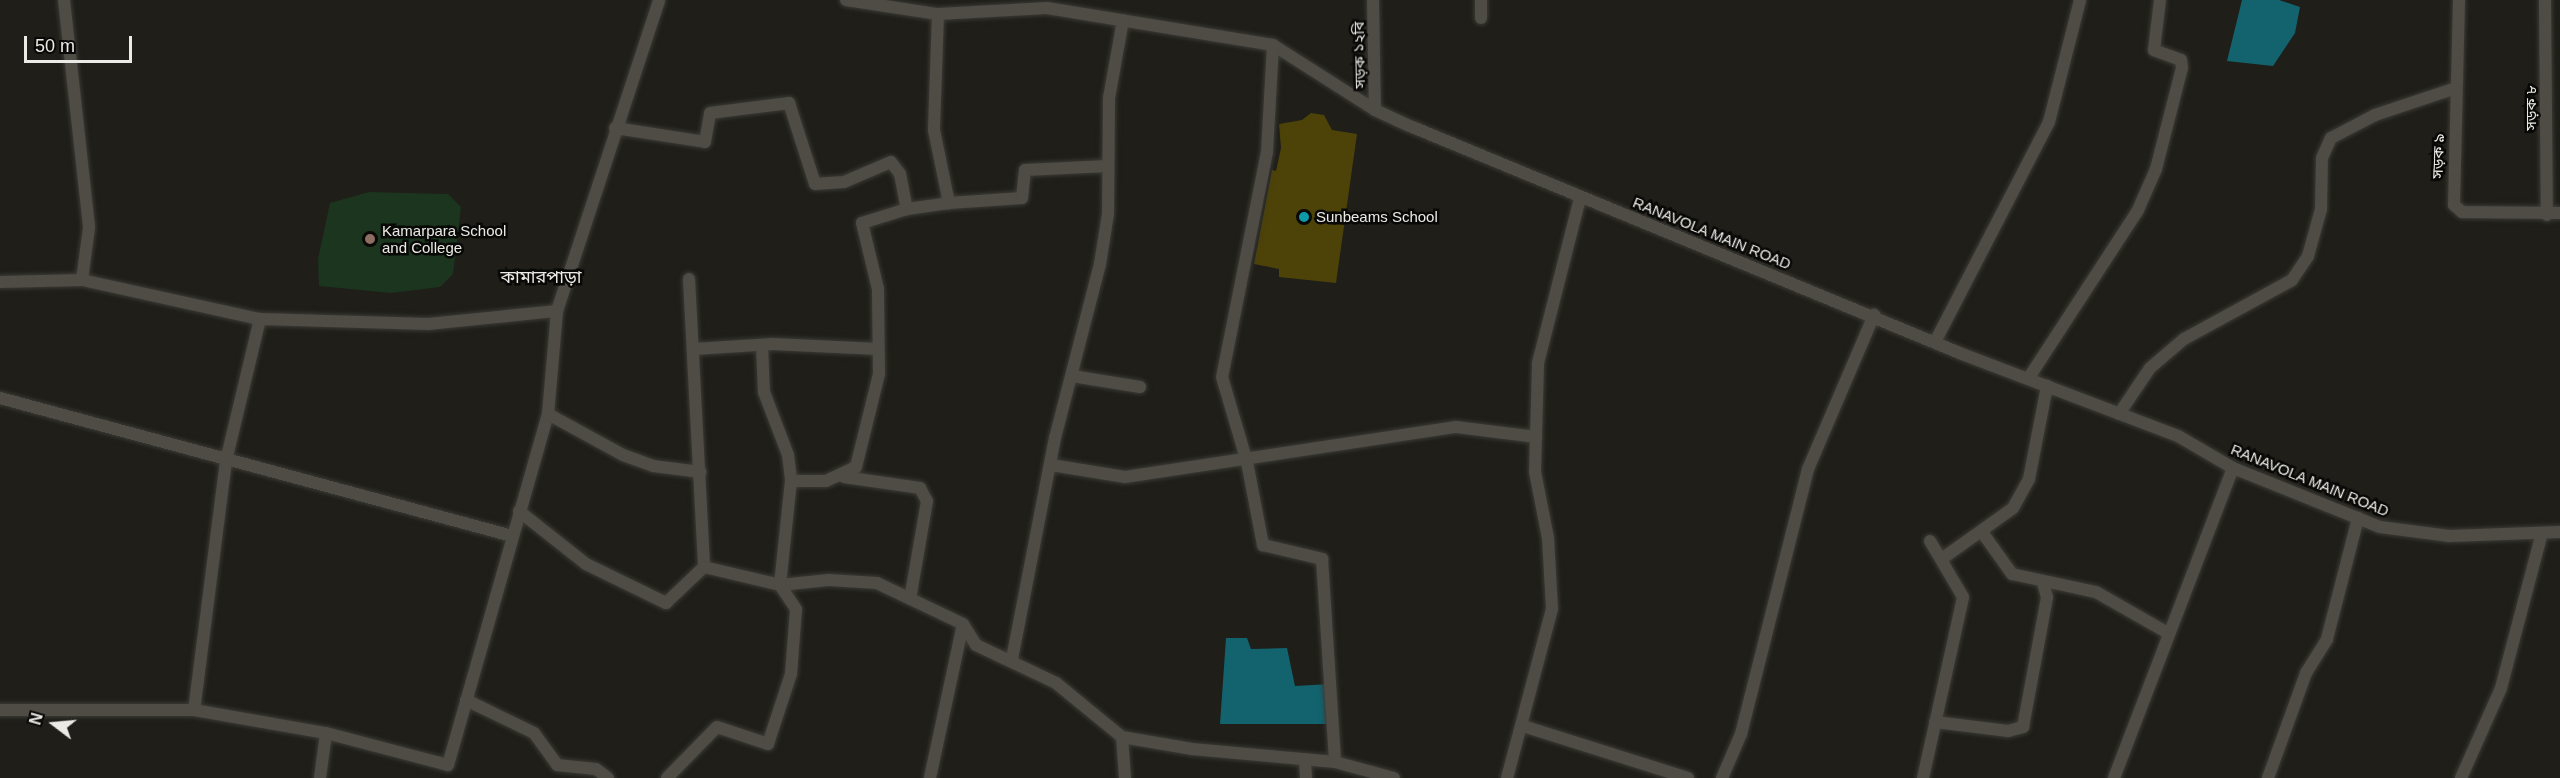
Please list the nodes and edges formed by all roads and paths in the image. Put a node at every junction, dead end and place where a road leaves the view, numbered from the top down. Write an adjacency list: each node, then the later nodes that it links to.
1 (64, 0): 23 (street)
2 (659, 0): 16 (street)
3 (846, 0): 10 (street, RANAVOLA MAIN ROAD)
4 (1373, 0): 15 (street, সড়ক ১২বি)
5 (1480, 0): 11 (street)
6 (2080, 0): 28 (street)
7 (2160, 0): 33 (street)
8 (2459, 0): 14 (street, সড়ক ৯)
9 (2545, 0): 21 (street, সড়ক ৮)
10 (938, 14): 12 (street, RANAVOLA MAIN ROAD); 19 (street)
11 (1481, 18)
12 (1123, 20): 13 (street, RANAVOLA MAIN ROAD); 17 (street)
13 (1273, 45): 15 (street, RANAVOLA MAIN ROAD); 41 (street)
14 (2456, 88): 21 (street, সড়ক ৯); 38 (street)
15 (1375, 110): 18 (street, RANAVOLA MAIN ROAD)
16 (615, 128): 20 (street); 25 (street)
17 (1108, 166): 19 (street); 32 (street)
18 (1580, 198): 26 (street, RANAVOLA MAIN ROAD); 39 (street)
19 (949, 202): 20 (street)
20 (907, 209): 31 (street)
21 (2554, 214)
22 (689, 279): 30 (street)
23 (82, 280): 24 (street); 27 (street)
24 (0, 282)
25 (557, 311): 27 (street); 37 (street)
26 (1874, 315): 28 (street, RANAVOLA MAIN ROAD); 80 (street)
27 (260, 319): 40 (street)
28 (1935, 342): 33 (street, RANAVOLA MAIN ROAD)
29 (762, 345): 30 (street); 31 (street); 46 (street)
30 (694, 349): 44 (street)
31 (878, 349): 45 (street)
32 (1072, 376): 34 (street); 42 (street)
33 (2028, 379): 35 (street, RANAVOLA MAIN ROAD)
34 (1140, 387)
35 (2047, 387): 38 (street, RANAVOLA MAIN ROAD); 49 (street)
36 (0, 398): 40 (street)
37 (548, 414): 44 (street); 47 (street)
38 (2119, 414): 43 (street, RANAVOLA MAIN ROAD)
39 (1536, 437): 41 (street); 66 (street)
40 (226, 461): 52 (street); 64 (street)
41 (1247, 462): 42 (street); 70 (street)
42 (1051, 465): 61 (street)
43 (2233, 468): 48 (street, RANAVOLA MAIN ROAD); 60 (street)
44 (701, 472): 55 (street)
45 (844, 477): 46 (street); 58 (street)
46 (791, 481): 57 (street)
47 (519, 511): 52 (street); 55 (street)
48 (2358, 518): 51 (street, RANAVOLA MAIN ROAD); 83 (street)
49 (1982, 532): 54 (street); 56 (street)
50 (2560, 532): 51 (street, RANAVOLA MAIN ROAD)
51 (2542, 533): 84 (street)
52 (512, 536): 62 (street)
53 (1930, 542): 54 (street)
54 (1943, 558): 65 (street)
55 (704, 567): 57 (street)
56 (2043, 583): 60 (street); 65 (street)
57 (780, 585): 58 (street); 73 (street)
58 (910, 599): 59 (street)
59 (963, 624): 61 (street); 74 (street)
60 (2168, 633): 82 (street)
61 (1012, 659): 68 (street)
62 (466, 700): 67 (street); 72 (street)
63 (0, 710): 64 (street)
64 (194, 710): 67 (street)
65 (1935, 722): 81 (street)
66 (1523, 726): 78 (street); 79 (street)
67 (327, 734): 71 (street)
68 (1122, 736): 69 (street); 75 (street)
69 (1305, 759): 70 (street); 76 (street)
70 (1335, 762): 77 (street)
71 (320, 778)
72 (608, 778)
73 (667, 778)
74 (930, 778)
75 (1125, 778)
76 (1306, 778)
77 (1394, 778)
78 (1507, 778)
79 (1688, 778)
80 (1722, 778)
81 (1923, 778)
82 (2114, 778)
83 (2268, 778)
84 (2461, 778)

